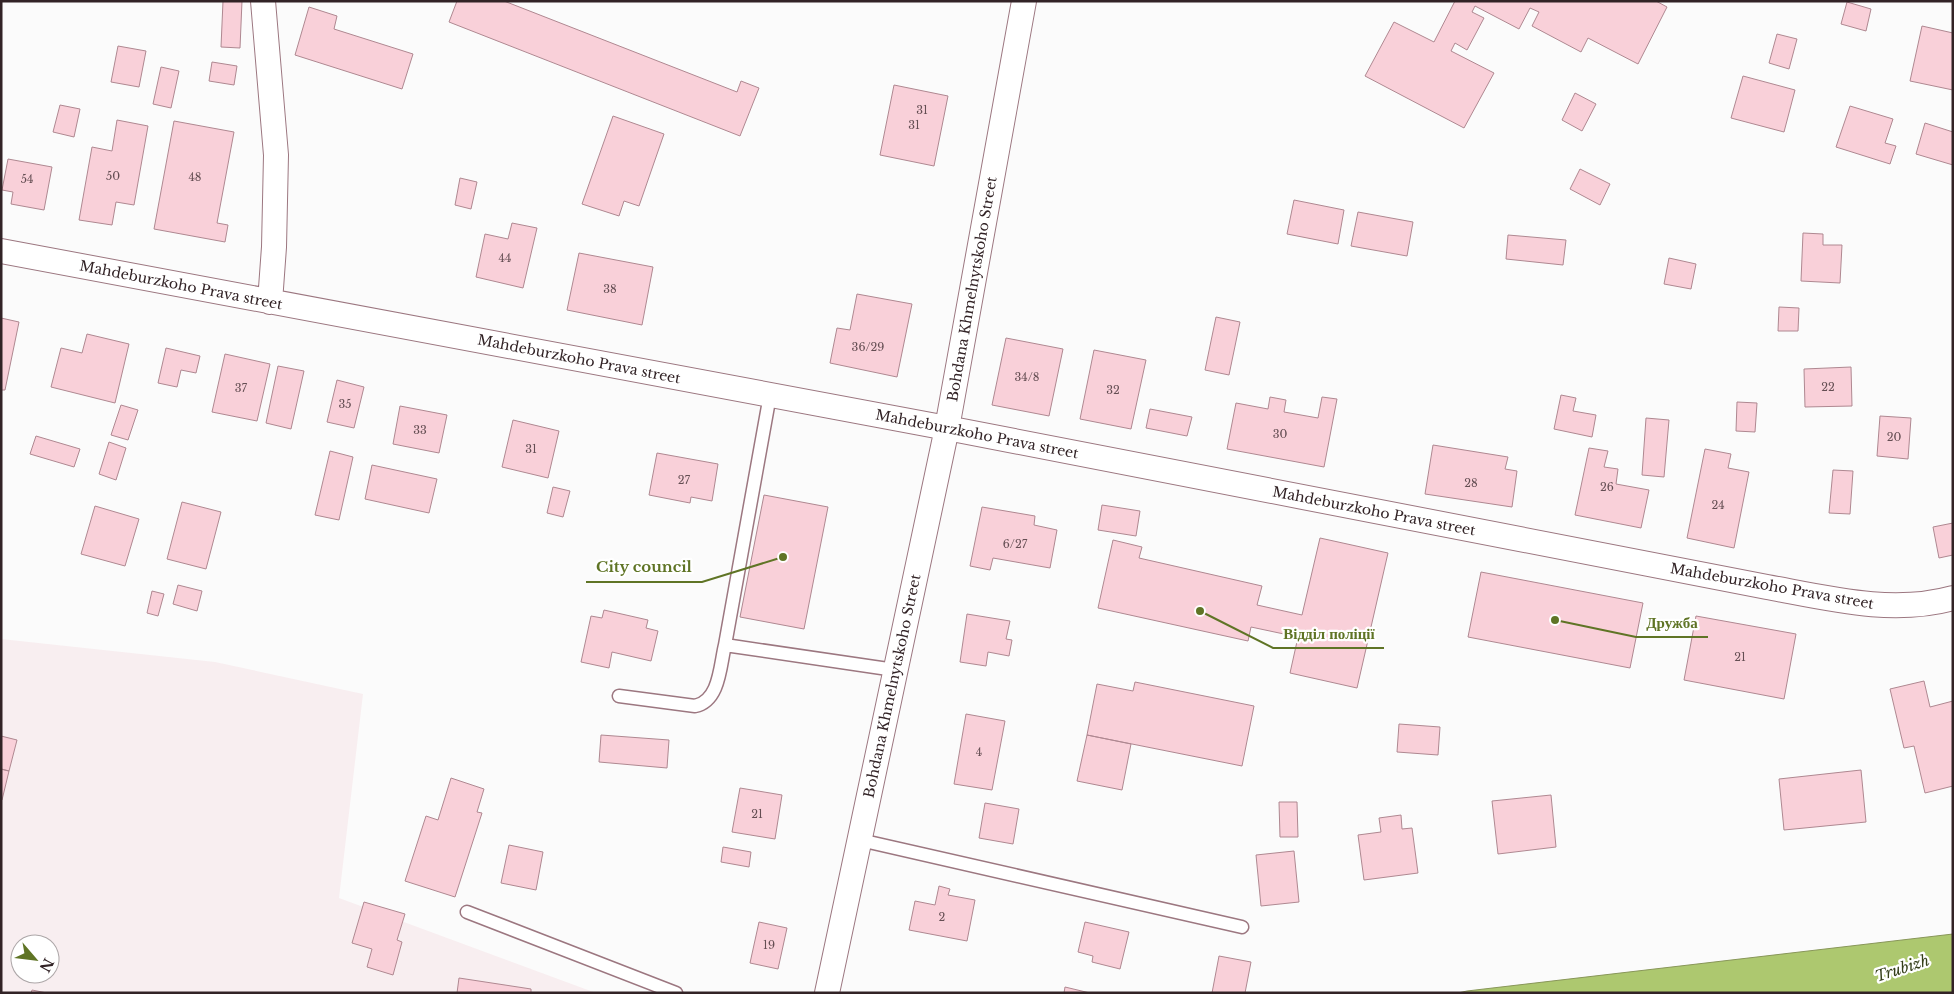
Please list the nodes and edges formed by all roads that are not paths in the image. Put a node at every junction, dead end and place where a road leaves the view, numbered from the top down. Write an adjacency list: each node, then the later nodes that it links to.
1 (263, 1): 4 (street)
2 (1024, 1): 6 (street, Bohdana Khmelnytskoho Street)
3 (1, 251): 4 (street, Mahdeburzkoho Prava street)
4 (270, 302): 5 (street, Mahdeburzkoho Prava street)
5 (770, 395): 6 (street, Mahdeburzkoho Prava street); 8 (lane)
6 (947, 428): 7 (street, Mahdeburzkoho Prava street); 9 (street, Bohdana Khmelnytskoho Street)
7 (1953, 598)
8 (725, 645): 9 (lane); 10 (lane)
9 (895, 670): 11 (street, Bohdana Khmelnytskoho Street)
10 (619, 696)
11 (860, 840): 13 (lane); 15 (street, Bohdana Khmelnytskoho Street)
12 (467, 912): 14 (lane)
13 (1242, 927)
14 (676, 993)
15 (827, 993)

